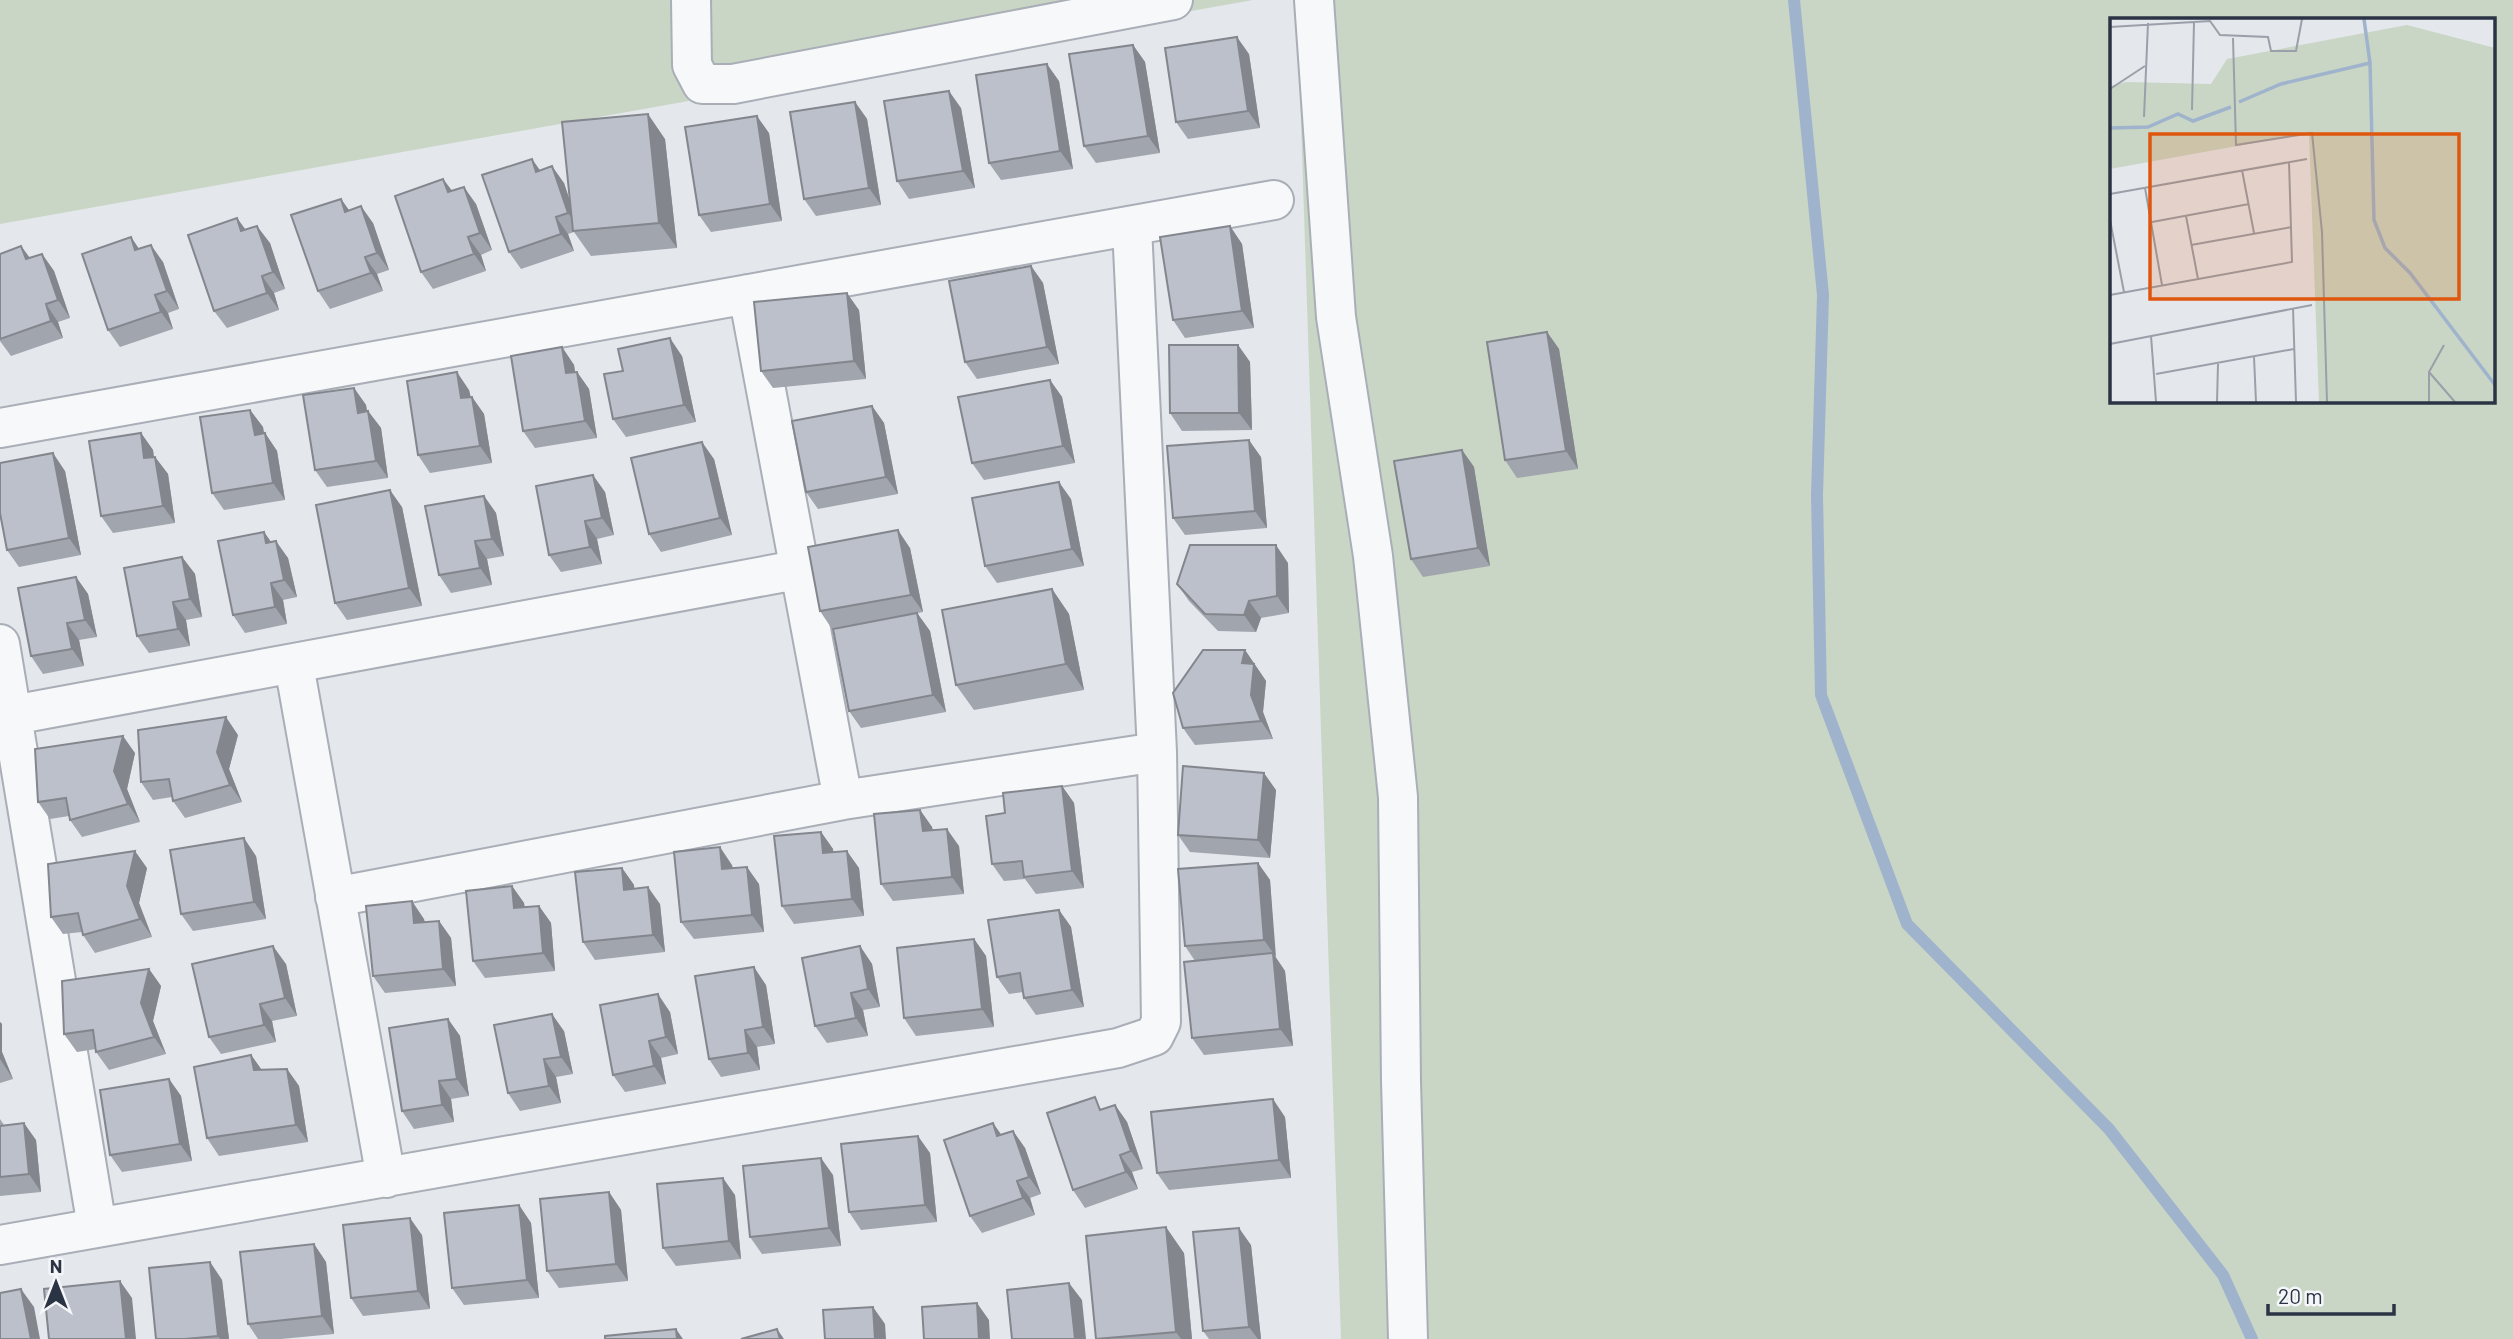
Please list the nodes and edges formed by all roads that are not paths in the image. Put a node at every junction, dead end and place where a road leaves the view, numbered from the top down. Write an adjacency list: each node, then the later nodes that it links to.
1 (691, 0): 2 (street)
2 (1173, 0)
3 (1314, 0): 18 (street)
4 (1275, 200): 5 (street)
5 (1132, 227): 6 (street); 12 (street)
6 (748, 294): 7 (street); 8 (street)
7 (0, 428)
8 (802, 569): 10 (street); 13 (street)
9 (0, 644): 11 (street)
10 (294, 665): 11 (street); 14 (street)
11 (13, 715): 16 (street)
12 (1157, 752): 13 (street); 15 (street)
13 (844, 800): 14 (street)
14 (335, 897): 15 (street)
15 (386, 1178): 16 (street)
16 (97, 1227): 17 (street)
17 (0, 1245)
18 (1408, 1339)

